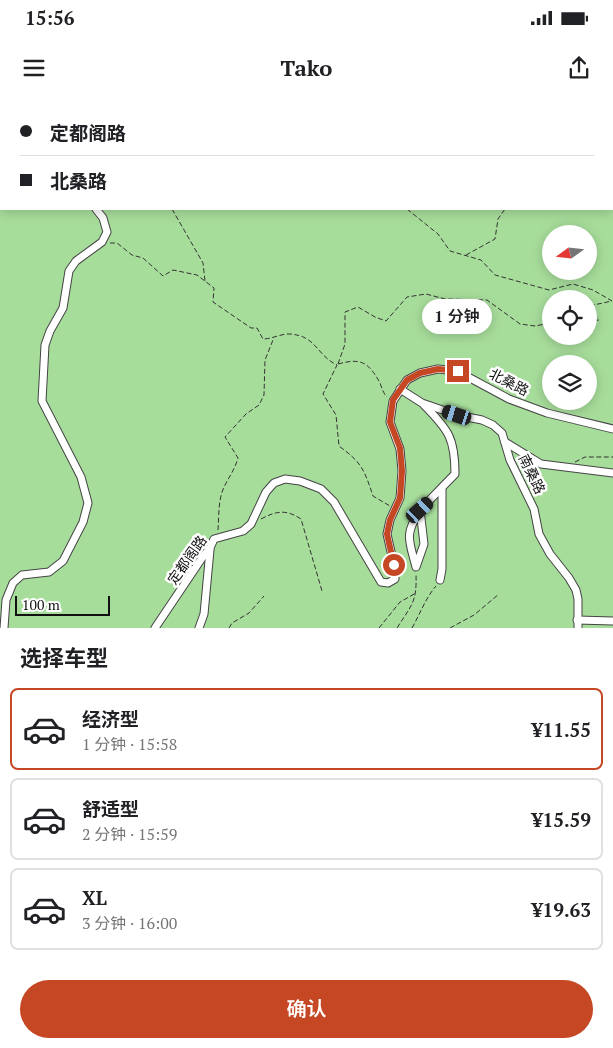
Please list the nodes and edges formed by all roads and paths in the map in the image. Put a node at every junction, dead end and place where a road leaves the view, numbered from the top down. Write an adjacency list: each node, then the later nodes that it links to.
1 (97, 210): 38 (street)
2 (173, 210): 7 (path)
3 (408, 210): 6 (path)
4 (504, 210): 6 (path)
5 (107, 244): 7 (path)
6 (466, 255): 9 (path)
7 (205, 281): 14 (path)
8 (549, 290): 10 (path)
9 (549, 290)
10 (593, 290)
11 (597, 293): 12 (path)
12 (597, 305)
13 (542, 325): 15 (path)
14 (274, 339): 15 (path); 28 (path)
15 (338, 364): 17 (path); 25 (path)
16 (400, 390): 17 (street); 18 (street, 南桑路); 19 (street, 北桑路)
17 (393, 400): 25 (street)
18 (422, 403): 20 (street, 南桑路); 24 (street)
19 (613, 429)
20 (505, 442): 22 (street); 37 (street, 南桑路)
21 (613, 457): 22 (path)
22 (572, 468): 23 (street)
23 (613, 473)
24 (442, 490): 26 (street); 31 (street)
25 (395, 509): 27 (street)
26 (420, 510): 30 (street); 30 (street)
27 (251, 524): 28 (street, 定都阁路); 32 (path)
28 (217, 538): 29 (street, 定都阁路)
29 (210, 548): 39 (street, 定都阁路); 40 (street)
30 (416, 567): 33 (path)
31 (440, 580): 44 (path)
32 (322, 591)
33 (416, 593): 42 (path); 43 (path)
34 (499, 594): 45 (path)
35 (264, 596): 41 (path)
36 (613, 621): 37 (street)
37 (577, 624)
38 (4, 628)
39 (155, 628)
40 (199, 628)
41 (230, 628)
42 (379, 628)
43 (396, 628)
44 (412, 628)
45 (450, 628)

